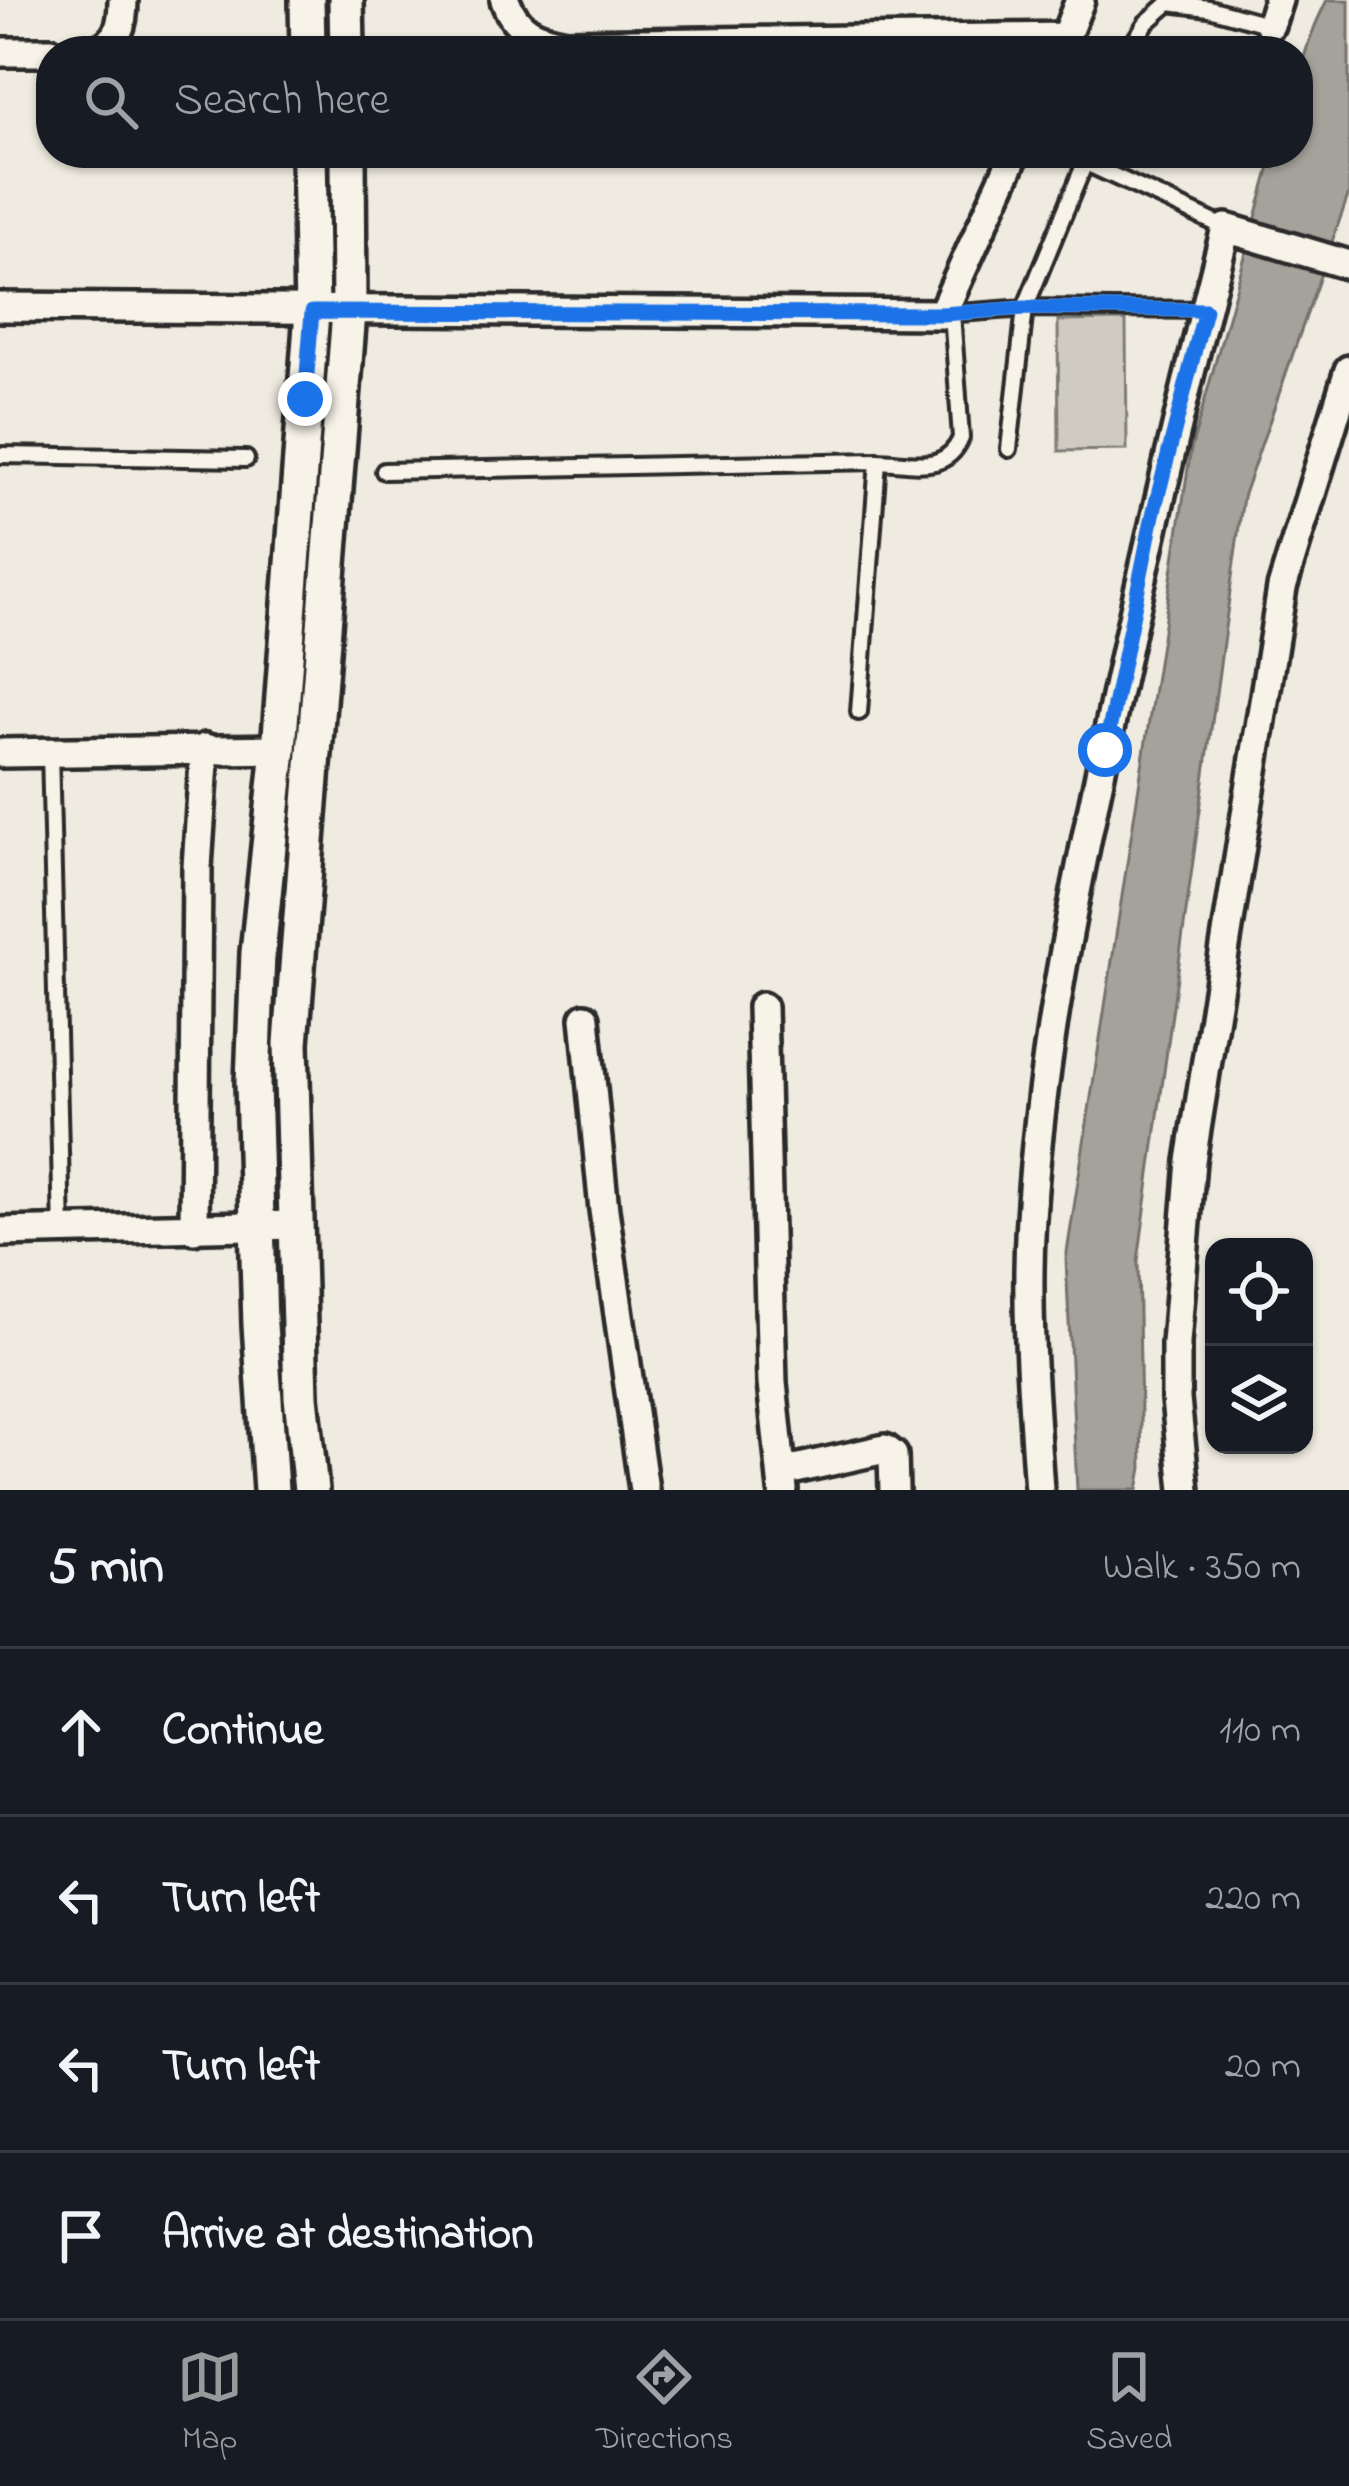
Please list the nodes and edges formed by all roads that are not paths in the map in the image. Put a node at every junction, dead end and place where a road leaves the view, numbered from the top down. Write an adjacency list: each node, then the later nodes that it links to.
1 (123, 0): 7 (street)
2 (307, 0): 8 (street)
3 (346, 0): 9 (street)
4 (505, 0): 10 (street)
5 (1080, 0): 11 (street)
6 (1274, 12): 12 (lane)
7 (116, 36)
8 (308, 36)
9 (346, 36)
10 (531, 36)
11 (1067, 36)
12 (1138, 36)
13 (0, 52): 14 (street)
14 (36, 52)
15 (309, 168): 25 (street)
16 (348, 168): 26 (street)
17 (1009, 168): 27 (street)
18 (1084, 168): 23 (lane)
19 (1108, 168): 20 (lane)
20 (1236, 231): 21 (street); 24 (street)
21 (1341, 263)
22 (0, 308): 25 (street)
23 (1025, 308): 24 (lane); 27 (lane); 29 (lane)
24 (1205, 310): 51 (street)
25 (312, 312): 26 (street); 36 (street)
26 (349, 312): 27 (street); 41 (street)
27 (947, 314): 32 (lane)
28 (1349, 370): 52 (street)
29 (1009, 449)
30 (0, 454): 31 (lane)
31 (245, 459)
32 (878, 461): 33 (lane); 34 (lane)
33 (384, 471)
34 (859, 712)
35 (205, 748): 36 (street); 37 (street); 43 (street)
36 (279, 749): 42 (street)
37 (50, 751): 38 (street); 45 (lane)
38 (0, 753)
39 (762, 1007): 46 (street)
40 (585, 1018): 49 (street)
41 (295, 1225): 42 (street); 48 (street)
42 (257, 1227): 43 (street); 47 (street)
43 (194, 1229): 45 (street)
44 (0, 1232): 45 (street)
45 (62, 1232)
46 (783, 1481): 50 (street)
47 (271, 1490)
48 (311, 1490)
49 (644, 1490)
50 (894, 1490)
51 (1039, 1490)
52 (1185, 1490)

